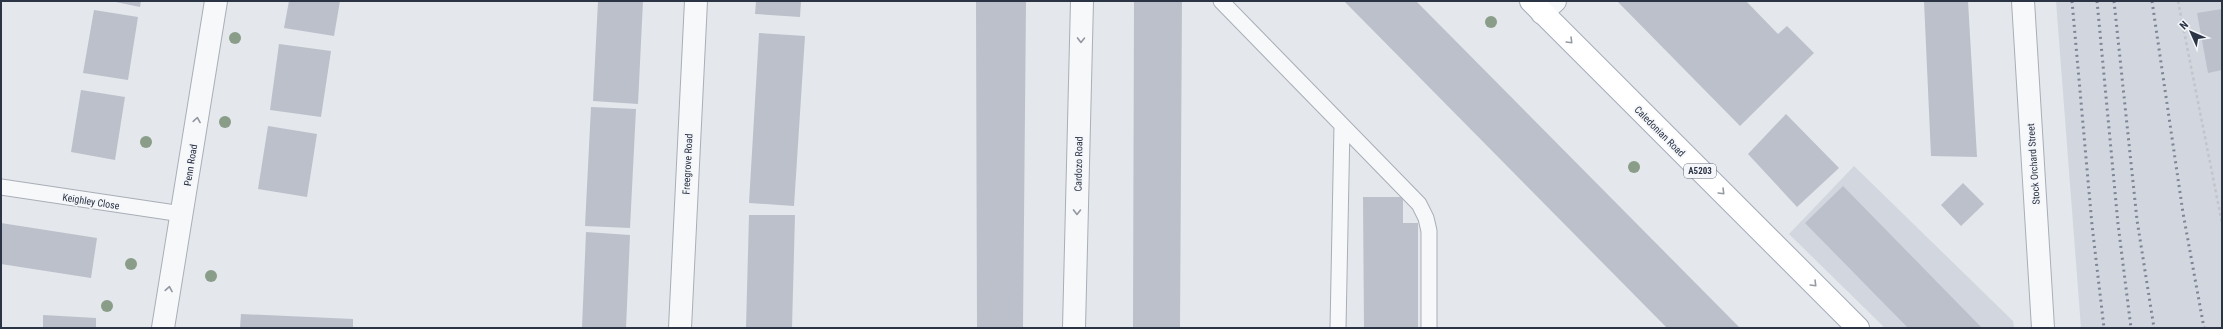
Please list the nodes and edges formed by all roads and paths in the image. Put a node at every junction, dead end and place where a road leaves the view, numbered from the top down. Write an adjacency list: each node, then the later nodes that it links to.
1 (216, 1): 10 (street, Penn Road, one-way to 1)
2 (696, 1): 13 (street, Freegrove Road)
3 (1082, 1): 14 (street, Cardozo Road, one-way to 14)
4 (1221, 1): 8 (lane)
5 (2023, 1): 18 (street, Stock Orchard Street)
6 (2178, 1): 11 (path)
7 (1543, 5): 17 (main road, Caledonian Road / A5203, one-way to 17)
8 (1342, 125): 15 (lane); 16 (lane)
9 (1, 187): 10 (lane, Keighley Close)
10 (182, 214): 12 (street, Penn Road, one-way to 10)
11 (2222, 223)
12 (163, 328)
13 (680, 328)
14 (1074, 328)
15 (1338, 328)
16 (1429, 328)
17 (1858, 328)
18 (2043, 328)

